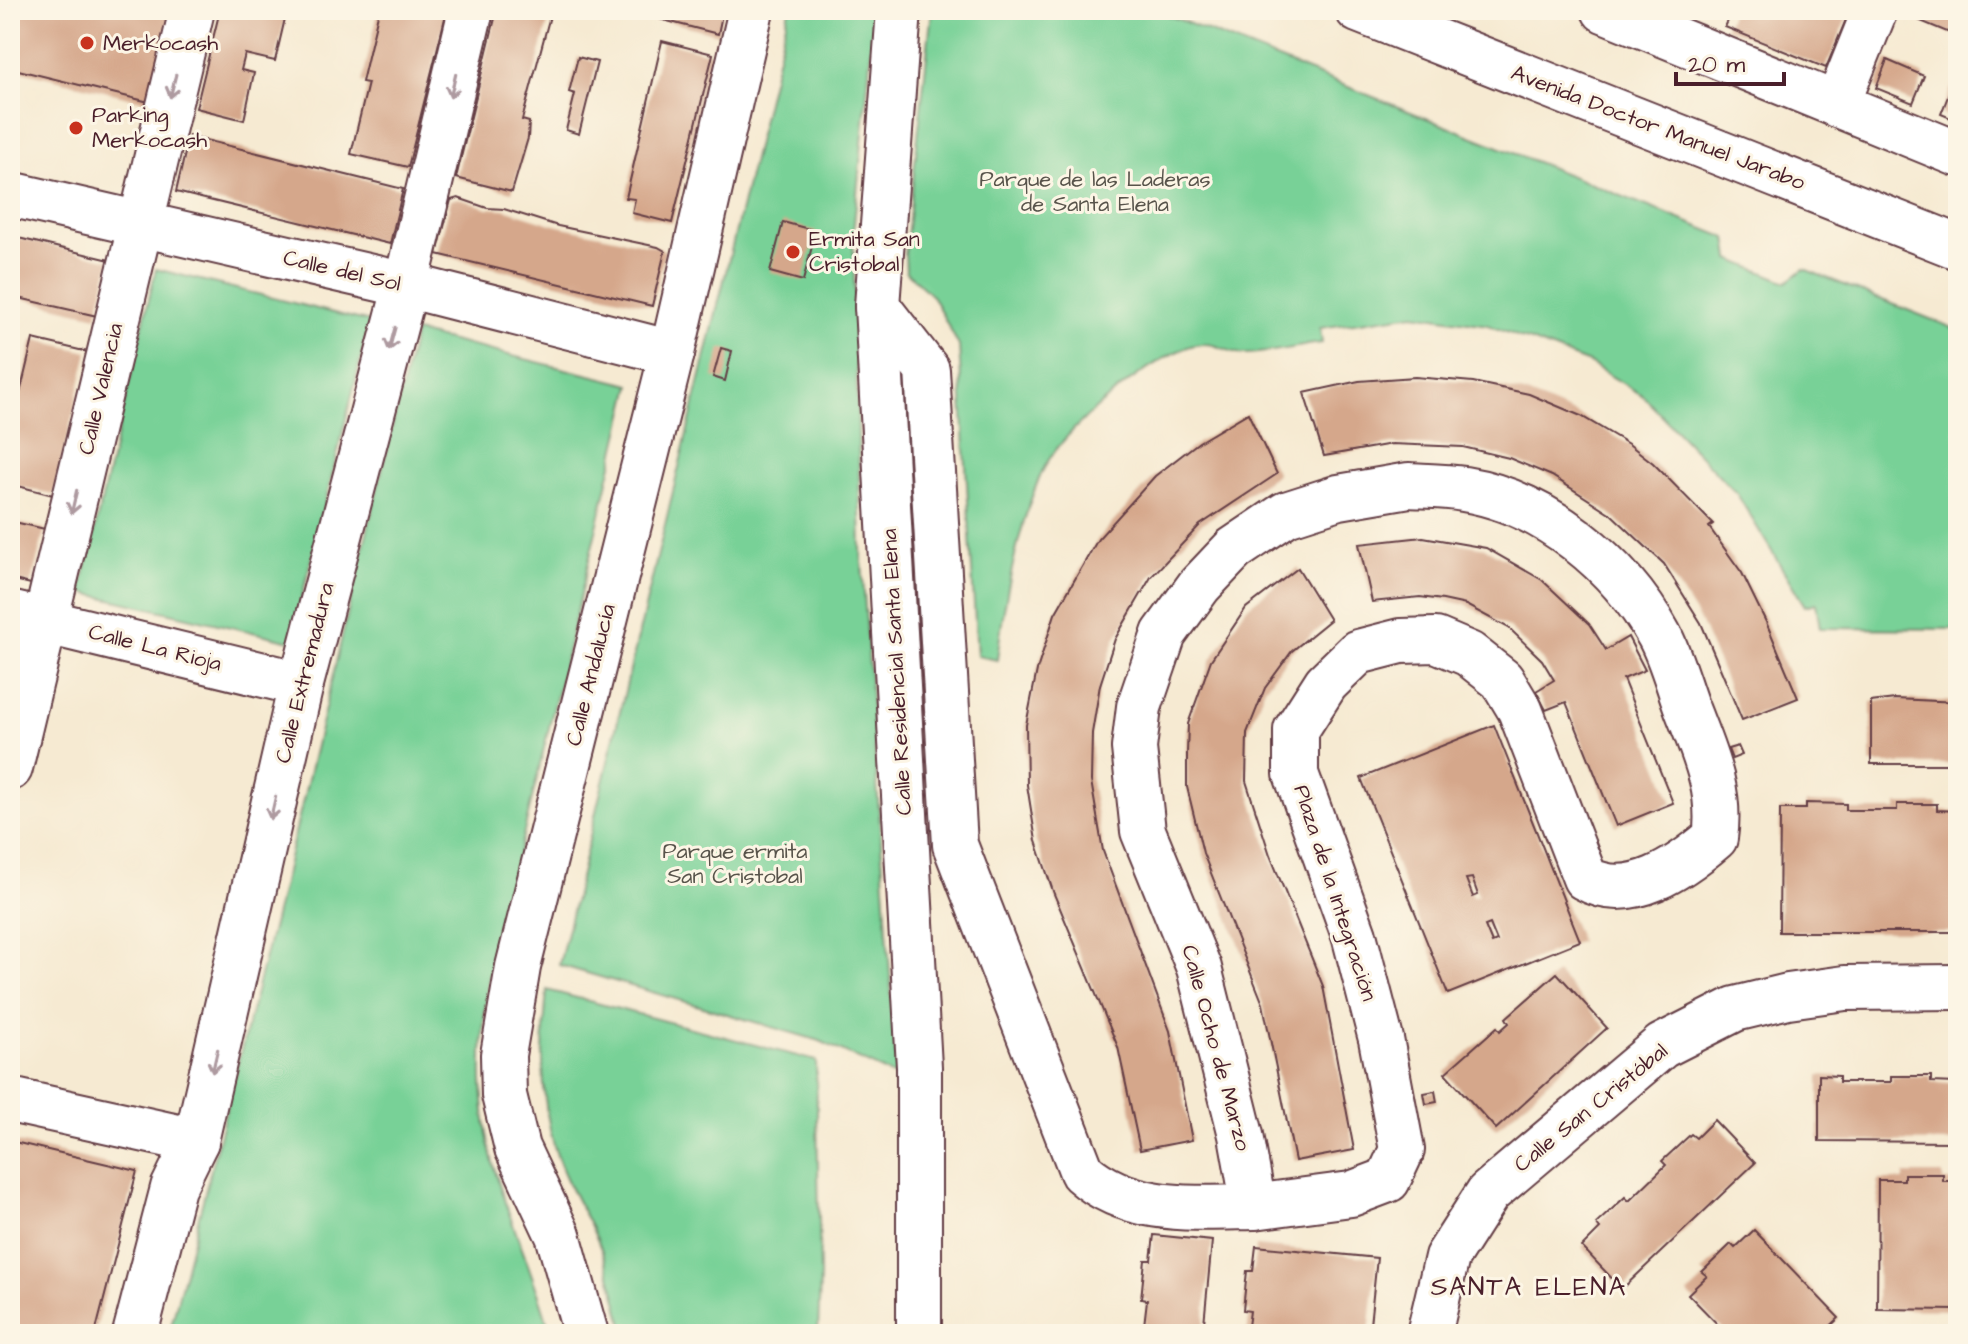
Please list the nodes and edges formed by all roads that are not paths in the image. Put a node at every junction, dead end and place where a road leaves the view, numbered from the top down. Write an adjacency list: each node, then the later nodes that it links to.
1 (192, 10): 13 (street, Calle Valencia, one-way to 13)
2 (471, 10): 15 (street, Calle Extremadura, one-way to 15)
3 (751, 10): 17 (street, Calle Andalucía)
4 (899, 10): 16 (street, Calle Residencial Santa Elena)
5 (1358, 10): 14 (street, Avenida Doctor Manuel Jarabo)
6 (1426, 10): 12 (street, Avenida Doctor Manuel Jarabo)
7 (1604, 10): 9 (street)
8 (1875, 10): 9 (street)
9 (1837, 105): 10 (street)
10 (1958, 154)
11 (10, 194): 13 (street, Calle del Sol)
12 (1958, 222)
13 (139, 224): 15 (street, Calle del Sol); 18 (street, Calle Valencia, one-way to 18)
14 (1958, 247)
15 (406, 285): 17 (street, Calle del Sol); 19 (street, Calle Extremadura, one-way to 19)
16 (877, 306): 25 (street); 28 (street, Calle Residencial Santa Elena)
17 (672, 353): 27 (street, Calle Andalucía)
18 (28, 617): 19 (street, Calle La Rioja); 20 (street, Calle Valencia)
19 (301, 684): 24 (street, Calle Extremadura, one-way to 24)
20 (10, 768)
21 (1624, 888): 25 (street, Plaza de la Integración); 25 (street, Calle Ocho de Marzo)
22 (1958, 987): 29 (street, Calle San Cristóbal)
23 (10, 1100): 24 (street)
24 (196, 1141): 26 (street, Calle Extremadura)
25 (1254, 1207)
26 (135, 1334)
27 (586, 1334)
28 (919, 1334)
29 (1429, 1334)

